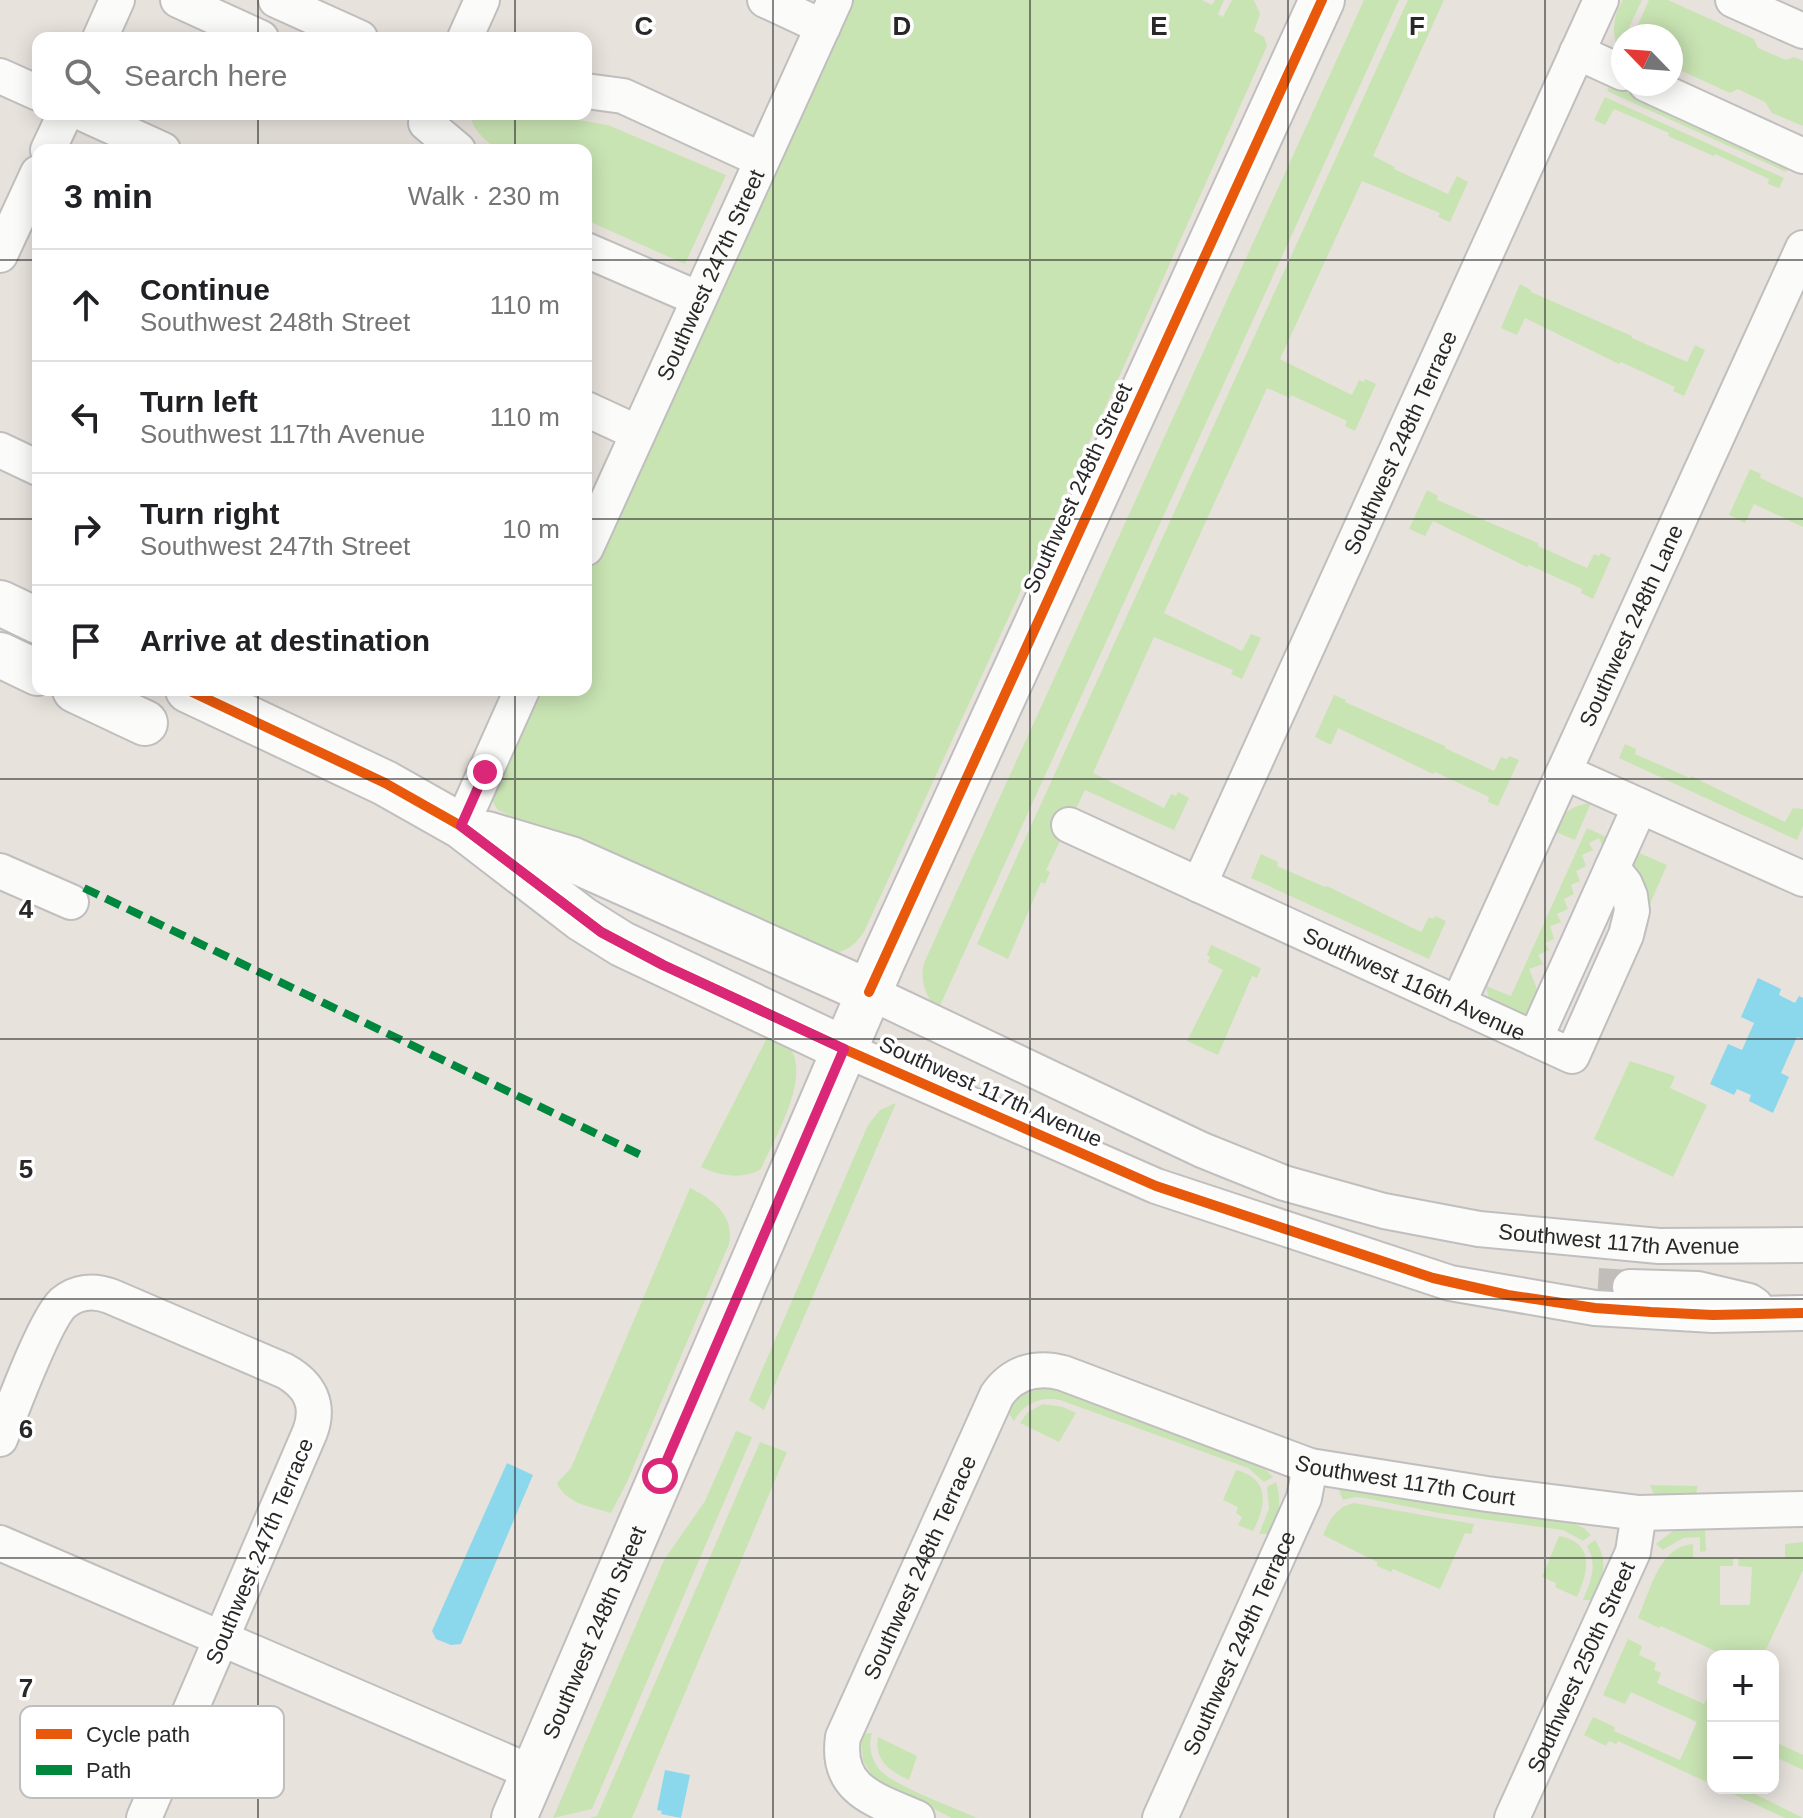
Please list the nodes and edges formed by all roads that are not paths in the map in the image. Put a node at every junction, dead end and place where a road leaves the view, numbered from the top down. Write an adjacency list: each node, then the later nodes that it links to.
1 (117, 0): 11 (street)
2 (178, 0): 12 (street)
3 (276, 0): 13 (street)
4 (482, 0): 14 (street)
5 (765, 0): 9 (street)
6 (1322, 0): 55 (street, Southwest 248th Street)
7 (1601, 0): 15 (street, Southwest 248th Terrace)
8 (1733, 0): 10 (street)
9 (829, 13): 28 (street, Southwest 247th Street)
10 (1803, 31)
11 (103, 32)
12 (248, 32)
13 (347, 32)
14 (468, 32)
15 (1577, 52): 16 (street); 53 (street, Southwest 248th Terrace)
16 (1611, 68)
17 (0, 76): 18 (street)
18 (32, 90)
19 (592, 92): 28 (street)
20 (1672, 96): 27 (street)
21 (62, 120): 24 (street)
22 (97, 120): 25 (street)
23 (425, 123): 26 (street)
24 (51, 144)
25 (150, 144)
26 (451, 144)
27 (1803, 156)
28 (762, 160): 33 (street, Southwest 247th Street)
29 (32, 186): 32 (street)
30 (1803, 248): 47 (street, Southwest 248th Lane)
31 (592, 253): 33 (street)
32 (0, 255)
33 (699, 299): 35 (street, Southwest 247th Street)
34 (592, 412): 35 (street)
35 (638, 433): 38 (street, Southwest 247th Street)
36 (0, 450): 37 (street)
37 (32, 465)
38 (592, 535)
39 (0, 603): 40 (street)
40 (32, 618)
41 (0, 655): 42 (street)
42 (32, 670)
43 (88, 696): 46 (street)
44 (201, 696): 50 (street, Southwest 117th Avenue)
45 (518, 696): 50 (street)
46 (145, 723)
47 (1564, 772): 48 (street); 56 (street, Southwest 248th Lane)
48 (1640, 806): 52 (street); 56 (street, Southwest 116th Avenue)
49 (1069, 825): 53 (street, Southwest 116th Avenue)
50 (461, 826): 55 (street, Southwest 117th Avenue); 57 (street, Southwest 117th Avenue)
51 (0, 871): 54 (street)
52 (1803, 879)
53 (1199, 885): 56 (street, Southwest 116th Avenue)
54 (71, 902)
55 (869, 992): 57 (street, Southwest 248th Street); 59 (street, Southwest 117th Avenue)
56 (1458, 1004)
57 (844, 1049): 60 (street, Southwest 117th Avenue); 73 (street, Southwest 248th Street)
58 (1803, 1245): 59 (street, Southwest 117th Avenue)
59 (1659, 1246): 61 (street)
60 (1433, 1278): 61 (street); 63 (street, Southwest 117th Avenue)
61 (1629, 1286): 63 (street)
62 (1803, 1313): 63 (street, Southwest 117th Avenue)
63 (1767, 1314)
64 (1025, 1372): 67 (street, Southwest 117th Court); 77 (street, Southwest 248th Terrace)
65 (9, 1390): 66 (street); 71 (street, Southwest 247th Terrace)
66 (0, 1439)
67 (1310, 1466): 69 (street, Southwest 117th Court); 78 (street, Southwest 249th Terrace)
68 (1803, 1509): 69 (street, Southwest 117th Court)
69 (1639, 1513): 79 (street, Southwest 250th Street)
70 (0, 1543): 71 (street)
71 (222, 1639): 72 (street, Southwest 247th Terrace); 73 (street)
72 (193, 1706)
73 (533, 1773): 76 (street, Southwest 248th Street)
74 (153, 1798): 75 (street, Southwest 247th Terrace)
75 (144, 1818)
76 (514, 1818)
77 (917, 1818)
78 (1160, 1818)
79 (1512, 1818)

